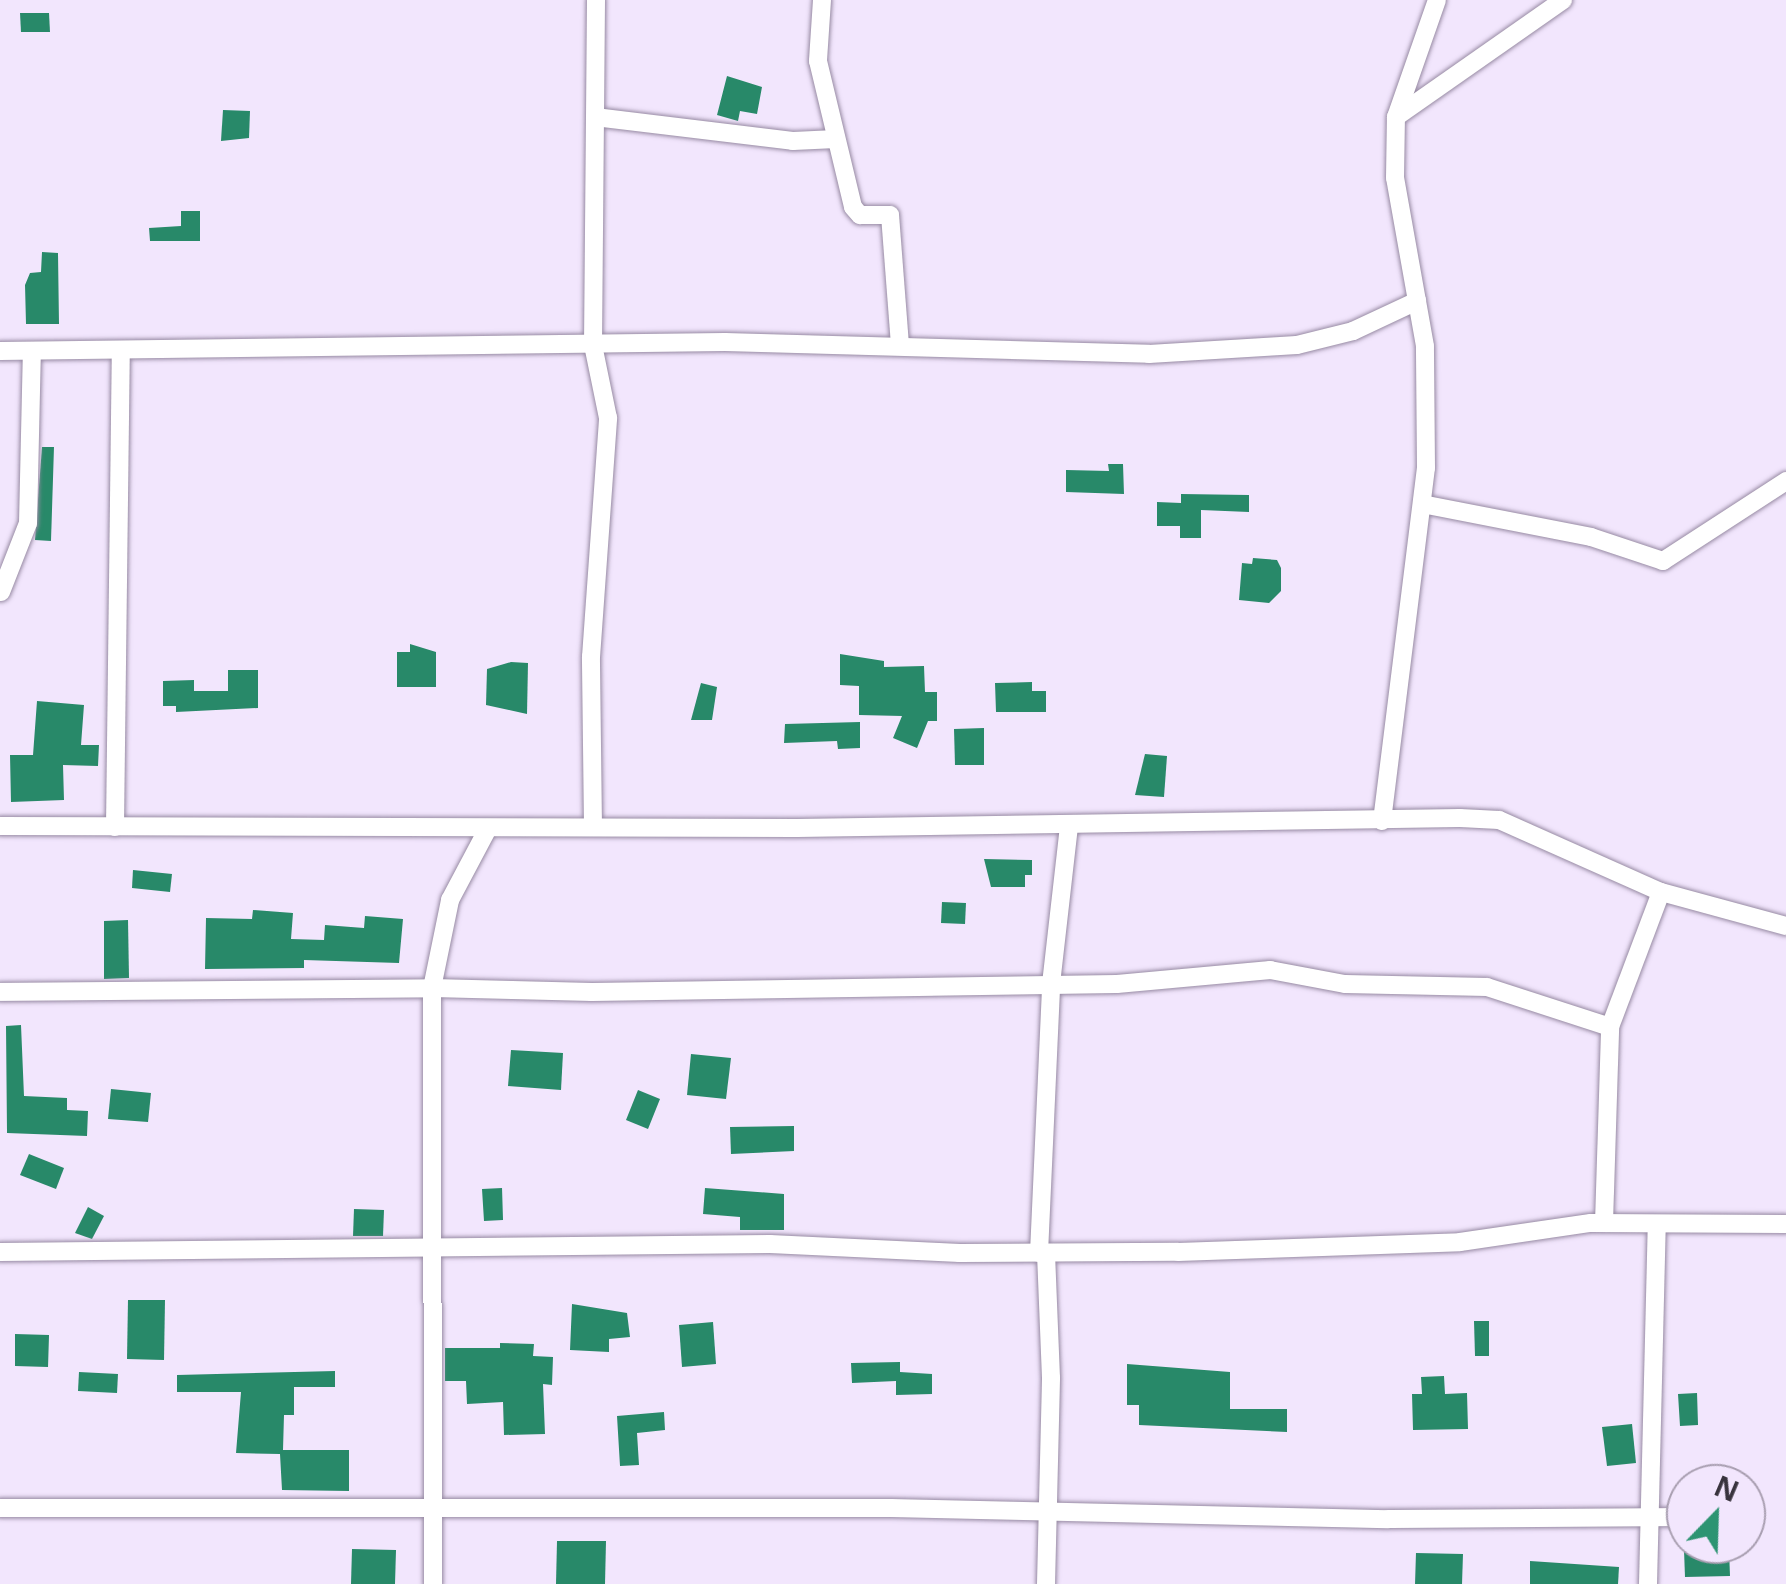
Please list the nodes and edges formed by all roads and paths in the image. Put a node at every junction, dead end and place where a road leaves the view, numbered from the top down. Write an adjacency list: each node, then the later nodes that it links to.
1 (596, 0): 5 (street)
2 (822, 0): 7 (street)
3 (1437, 0): 6 (street)
4 (1563, 0): 6 (street)
5 (595, 116): 7 (street); 10 (street)
6 (1396, 116): 8 (street)
7 (836, 140): 9 (street)
8 (1417, 301): 9 (street); 15 (street)
9 (900, 344): 10 (street)
10 (593, 345): 13 (street); 21 (street)
11 (0, 351): 12 (street)
12 (32, 351): 13 (street); 16 (street)
13 (121, 351): 20 (street)
14 (1786, 481): 15 (street)
15 (1422, 504): 17 (street)
16 (1, 592)
17 (1382, 822): 19 (street); 23 (street)
18 (0, 826): 20 (street)
19 (1068, 826): 21 (street); 25 (street)
20 (115, 827): 22 (street)
21 (593, 828): 22 (street)
22 (487, 830): 26 (street)
23 (1661, 892): 24 (street); 28 (street)
24 (1786, 926)
25 (1051, 984): 26 (street); 28 (street); 34 (street)
26 (432, 988): 27 (street); 32 (street)
27 (0, 992)
28 (1610, 1027): 29 (street)
29 (1604, 1223): 31 (street); 34 (street)
30 (1786, 1224): 31 (street)
31 (1656, 1225): 38 (street)
32 (432, 1247): 33 (street); 34 (street); 35 (street)
33 (0, 1252)
34 (1042, 1253): 37 (street)
35 (435, 1505): 36 (street); 37 (street); 40 (street)
36 (0, 1508)
37 (1048, 1513): 38 (street); 41 (street)
38 (1650, 1517): 39 (street); 42 (street)
39 (1666, 1517)
40 (434, 1584)
41 (1046, 1584)
42 (1648, 1584)

